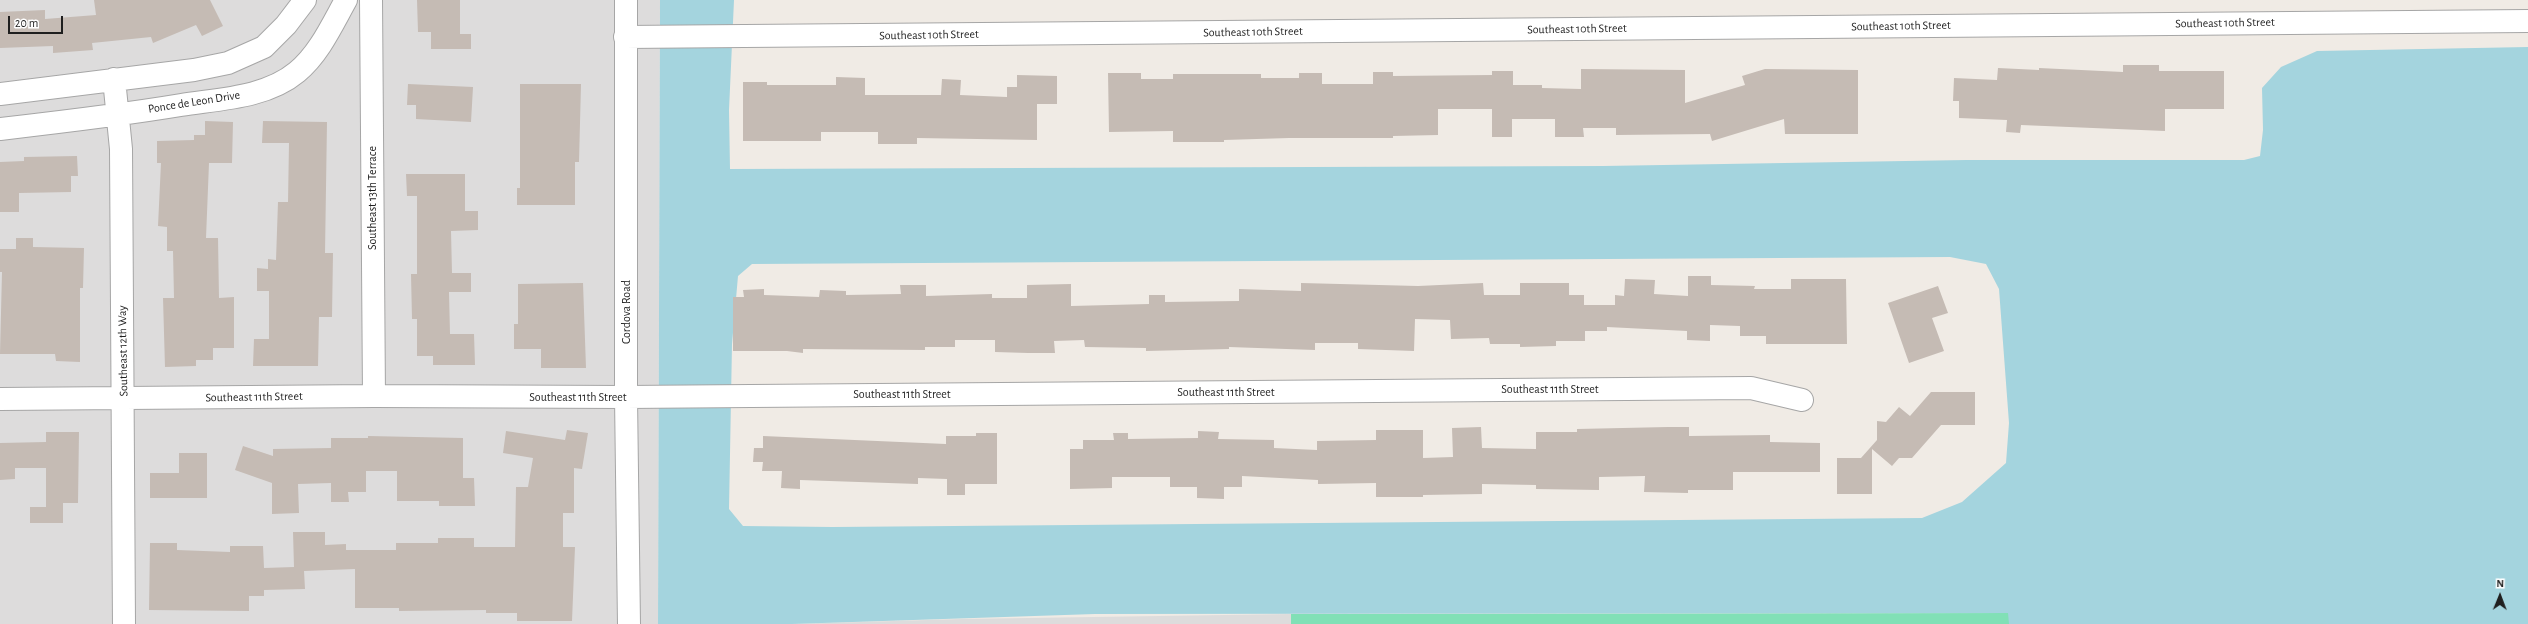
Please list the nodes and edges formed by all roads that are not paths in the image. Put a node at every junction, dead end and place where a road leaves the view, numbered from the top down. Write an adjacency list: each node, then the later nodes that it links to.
1 (305, 0): 7 (street)
2 (346, 0): 9 (street, Ponce de Leon Drive)
3 (371, 0): 11 (street, Southeast 13th Terrace)
4 (626, 0): 6 (street, Cordova Road)
5 (2528, 21): 6 (street, Southeast 10th Street)
6 (625, 37): 12 (street, Cordova Road)
7 (114, 79): 8 (street); 9 (street, Southeast 12th Way)
8 (0, 94)
9 (116, 115): 10 (street, Ponce de Leon Drive); 13 (street, Southeast 12th Way)
10 (0, 129)
11 (374, 396): 12 (street, Southeast 11th Street); 13 (street, Southeast 11th Street)
12 (626, 397): 15 (street, Southeast 11th Street); 17 (street, Cordova Road)
13 (124, 398): 14 (street, Southeast 11th Street); 16 (street, Southeast 12th Way)
14 (0, 399)
15 (1802, 400)
16 (124, 624)
17 (629, 624)

